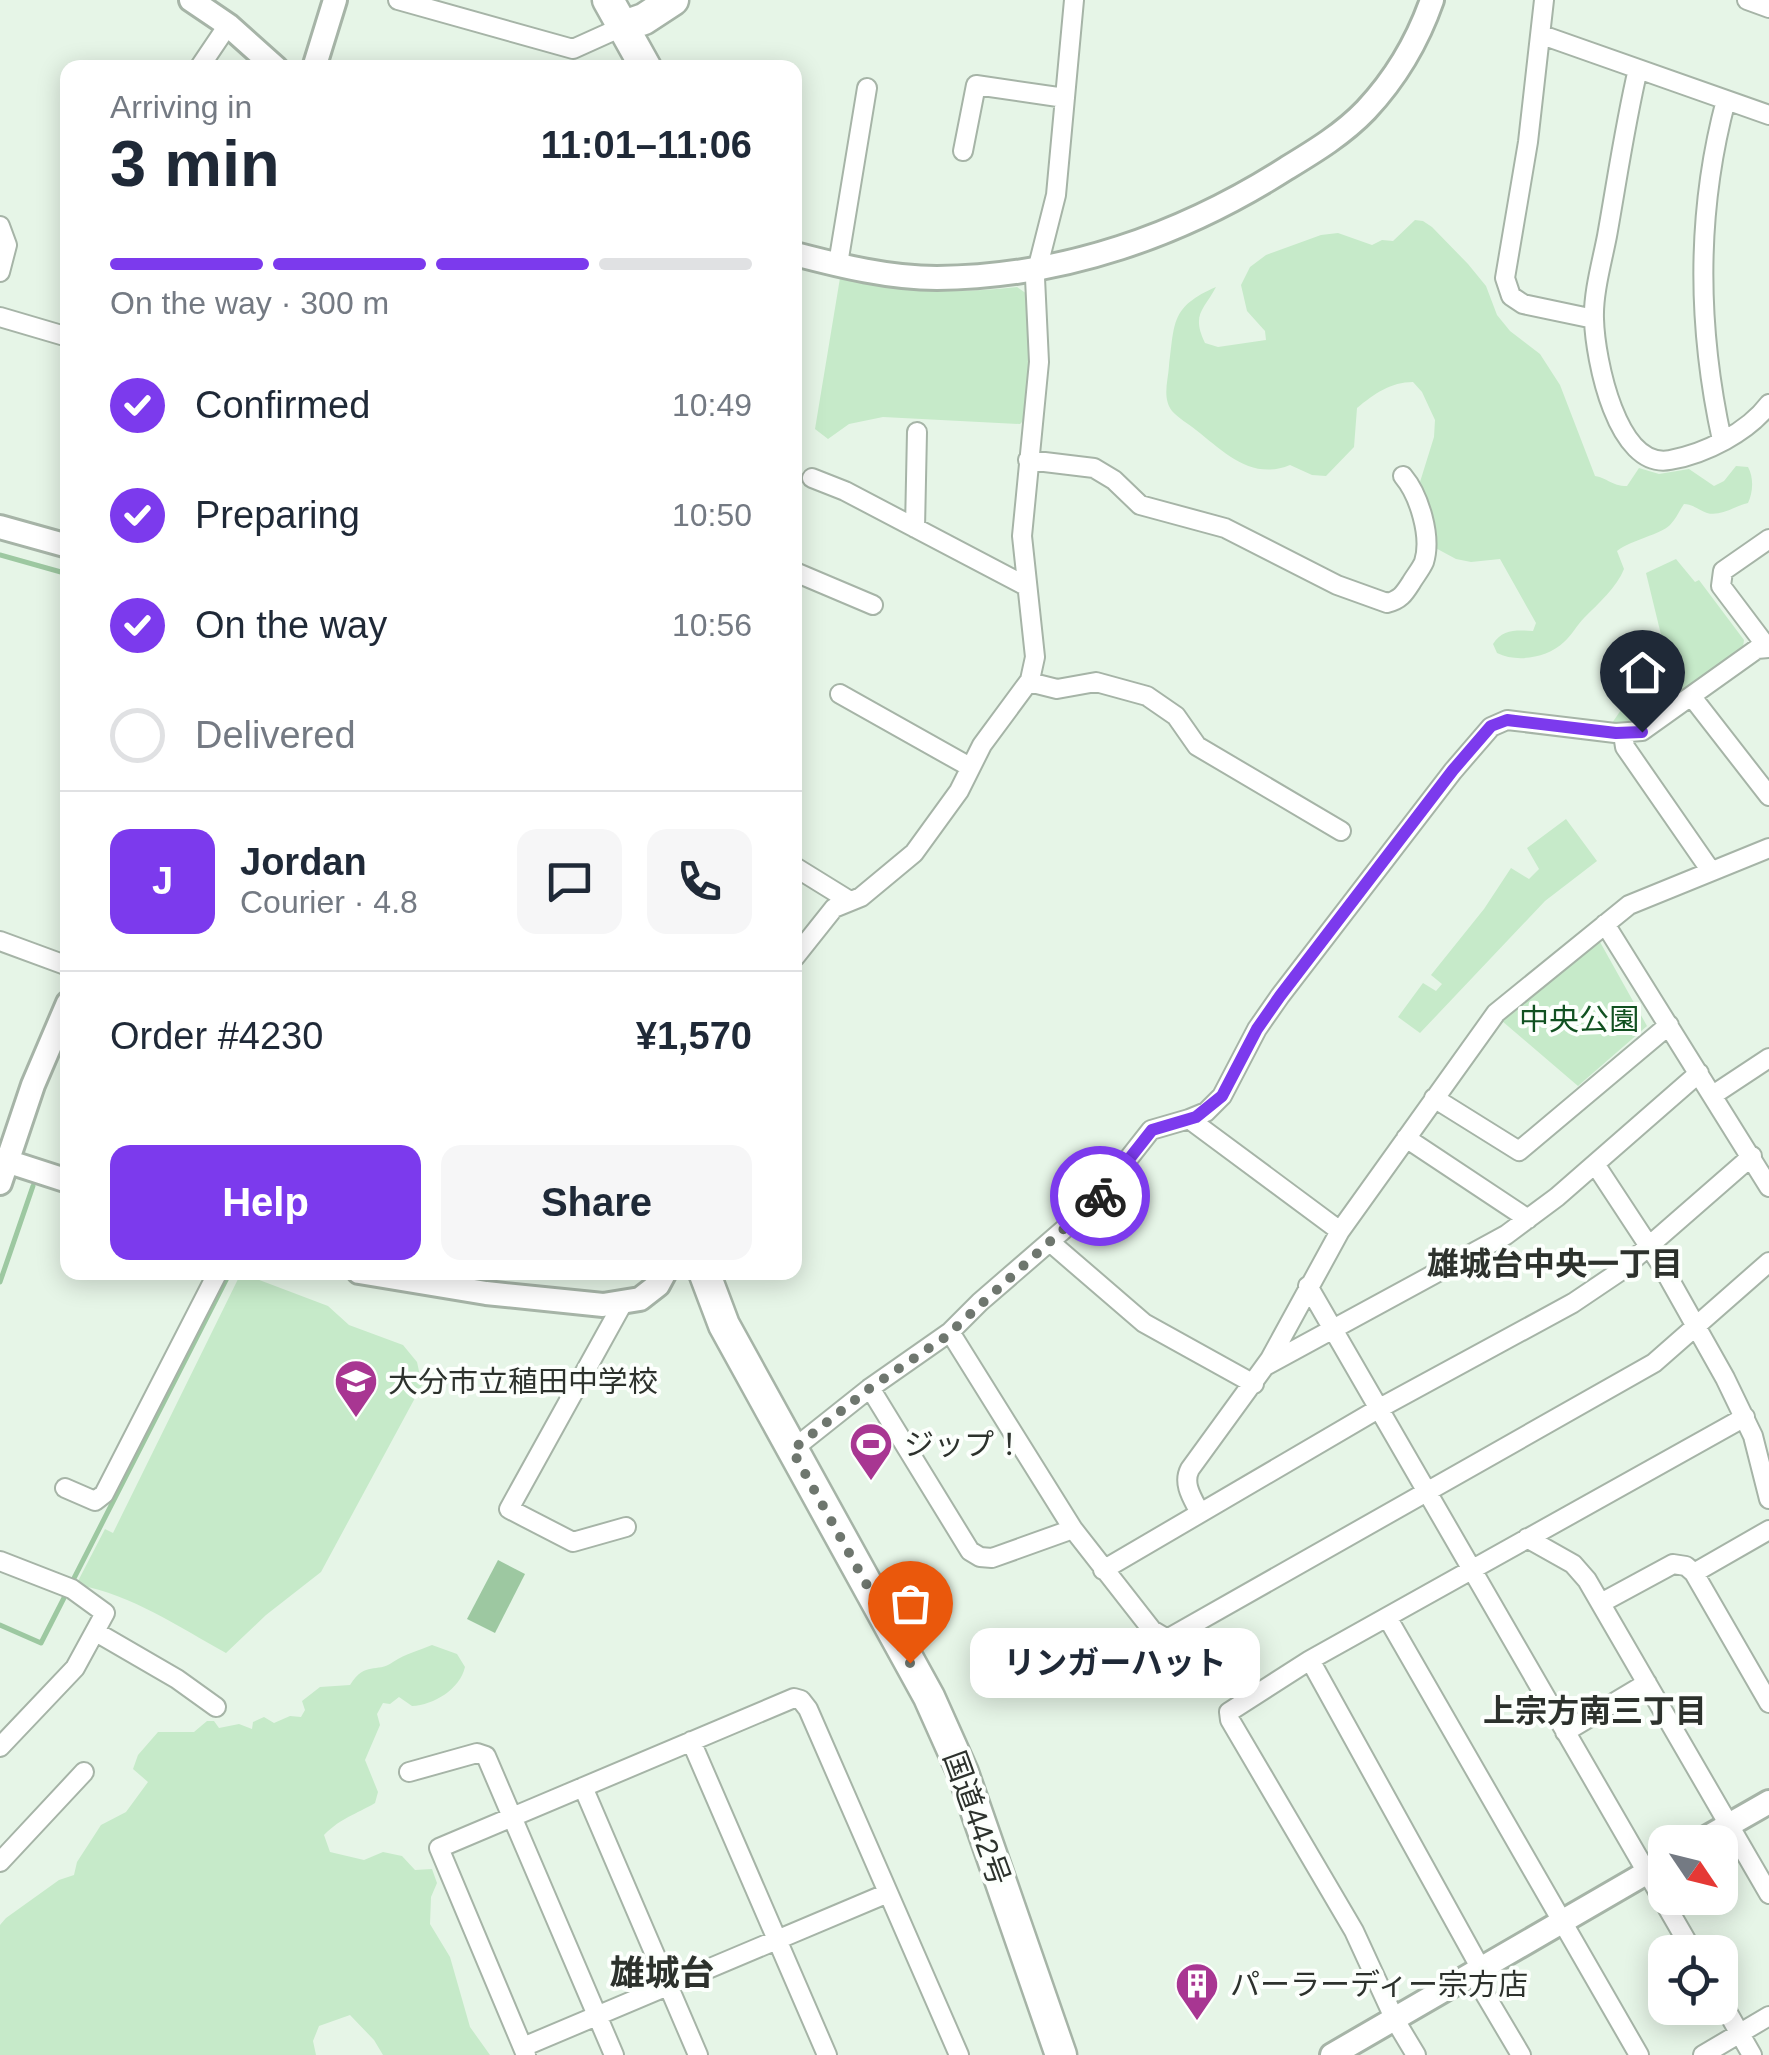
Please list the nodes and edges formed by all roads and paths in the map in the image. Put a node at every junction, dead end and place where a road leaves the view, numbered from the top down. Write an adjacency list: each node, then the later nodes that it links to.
1 (192, 0): 11 (street)
2 (334, 0): 16 (street)
3 (398, 0): 13 (street)
4 (673, 0): 10 (highway)
5 (1074, 0): 21 (street)
6 (1432, 0): 28 (street)
7 (1544, 0): 12 (street)
8 (1747, 0): 9 (street)
9 (1769, 8)
10 (627, 11): 13 (street); 17 (highway); 18 (highway)
11 (228, 25): 14 (street); 15 (street)
12 (1542, 35): 19 (street); 31 (street)
13 (570, 58)
14 (204, 60)
15 (267, 60)
16 (316, 60)
17 (643, 60)
18 (662, 60)
19 (1638, 69): 22 (street); 31 (street)
20 (867, 88): 27 (street)
21 (1064, 98): 24 (street); 28 (street)
22 (1726, 100): 23 (street); 35 (street)
23 (1769, 115)
24 (963, 151)
25 (0, 226): 29 (street)
26 (802, 256): 27 (street)
27 (838, 264): 28 (street)
28 (1036, 269): 36 (street)
29 (0, 272)
30 (0, 317): 32 (street)
31 (1594, 318): 35 (street)
32 (60, 335)
33 (1769, 404): 35 (street)
34 (918, 432): 39 (street)
35 (1722, 440)
36 (1028, 460): 37 (street); 44 (street)
37 (1403, 476)
38 (812, 478): 39 (street)
39 (915, 528): 44 (street)
40 (1, 536): 42 (street)
41 (1769, 539): 46 (street)
42 (60, 545)
43 (802, 575): 45 (street)
44 (1026, 586): 47 (street)
45 (873, 605)
46 (1768, 647): 49 (street)
47 (1028, 682): 51 (street); 53 (street)
48 (840, 694): 51 (street)
49 (1692, 697): 50 (street); 52 (street)
50 (1623, 734): 56 (street); 68 (street)
51 (970, 767): 57 (street)
52 (1769, 796)
53 (1340, 831)
54 (1769, 848): 56 (street)
55 (802, 870): 57 (street)
56 (1710, 871): 58 (street)
57 (850, 901): 60 (street)
58 (1605, 924): 63 (street); 67 (street)
59 (0, 941): 61 (street)
60 (802, 947)
61 (60, 963)
62 (60, 1022): 72 (street)
63 (1669, 1026): 65 (street); 67 (street)
64 (1769, 1058): 66 (street)
65 (1698, 1072): 66 (street); 71 (street)
66 (1713, 1095): 70 (street)
67 (1434, 1098): 69 (street)
68 (1190, 1119): 76 (street); 77 (street)
69 (1406, 1138): 75 (street); 76 (street)
70 (1752, 1156): 74 (street); 78 (street)
71 (1595, 1164): 75 (street); 78 (street)
72 (2, 1168): 73 (street)
73 (60, 1179)
74 (1769, 1187)
75 (1528, 1219): 87 (street)
76 (1340, 1232): 84 (street)
77 (1050, 1242): 88 (street); 90 (street)
78 (1650, 1245): 86 (street); 92 (street)
79 (1769, 1262): 86 (street)
80 (214, 1280): 95 (street)
81 (412, 1280): 85 (street)
82 (659, 1280): 85 (street)
83 (707, 1280): 94 (highway, 国道442号)
84 (1308, 1286): 87 (street); 89 (street)
85 (623, 1303): 99 (street)
86 (1697, 1327): 93 (street); 96 (street)
87 (1332, 1330): 89 (street); 92 (street)
88 (950, 1332): 91 (street); 100 (street)
89 (1266, 1366): 90 (street)
90 (1254, 1384): 98 (street)
91 (870, 1388): 94 (street); 100 (street)
92 (1378, 1409): 96 (street); 98 (street)
93 (1745, 1417): 97 (street); 102 (street)
94 (792, 1450): 143 (highway, 国道442号)
95 (65, 1488)
96 (1426, 1492): 104 (street); 105 (street)
97 (1769, 1499)
98 (1200, 1513): 104 (street)
99 (626, 1527)
100 (1073, 1529): 104 (street)
101 (1769, 1530): 106 (street)
102 (1527, 1538): 105 (street); 107 (street)
103 (0, 1562): 109 (street)
104 (1103, 1570)
105 (1471, 1570): 108 (street); 114 (street)
106 (1694, 1573): 107 (street); 112 (street)
107 (1601, 1604): 111 (street)
108 (1387, 1617): 110 (street); 129 (street)
109 (96, 1632): 113 (street); 116 (street)
110 (1310, 1660): 131 (street); 135 (street)
111 (1647, 1682): 114 (street); 122 (street)
112 (1769, 1703)
113 (216, 1707)
114 (1565, 1732): 124 (street)
115 (691, 1740): 119 (street); 127 (street); 130 (street)
116 (0, 1747)
117 (84, 1772): 125 (street)
118 (409, 1772): 121 (street)
119 (583, 1787): 121 (street); 132 (street)
120 (1769, 1802): 122 (street)
121 (513, 1817): 133 (street); 138 (street)
122 (1729, 1825)
123 (1738, 1841): 128 (street)
124 (1648, 1856)
125 (0, 1862)
126 (1648, 1873): 129 (street)
127 (888, 1893): 130 (street); 142 (street)
128 (1769, 1894)
129 (1561, 1923): 131 (street); 147 (street)
130 (777, 1940): 132 (street); 141 (street)
131 (1477, 1972): 135 (street); 146 (street)
132 (668, 1986): 133 (street); 140 (street)
133 (597, 2016): 138 (street); 139 (street)
134 (1769, 2016): 137 (street)
135 (1395, 2020): 144 (street); 145 (street)
136 (1735, 2025): 137 (street)
137 (1740, 2033): 148 (street); 149 (street)
138 (524, 2051)
139 (614, 2055)
140 (698, 2055)
141 (827, 2055)
142 (959, 2055)
143 (1061, 2055)
144 (1332, 2055)
145 (1416, 2055)
146 (1520, 2055)
147 (1639, 2055)
148 (1703, 2055)
149 (1752, 2055)

